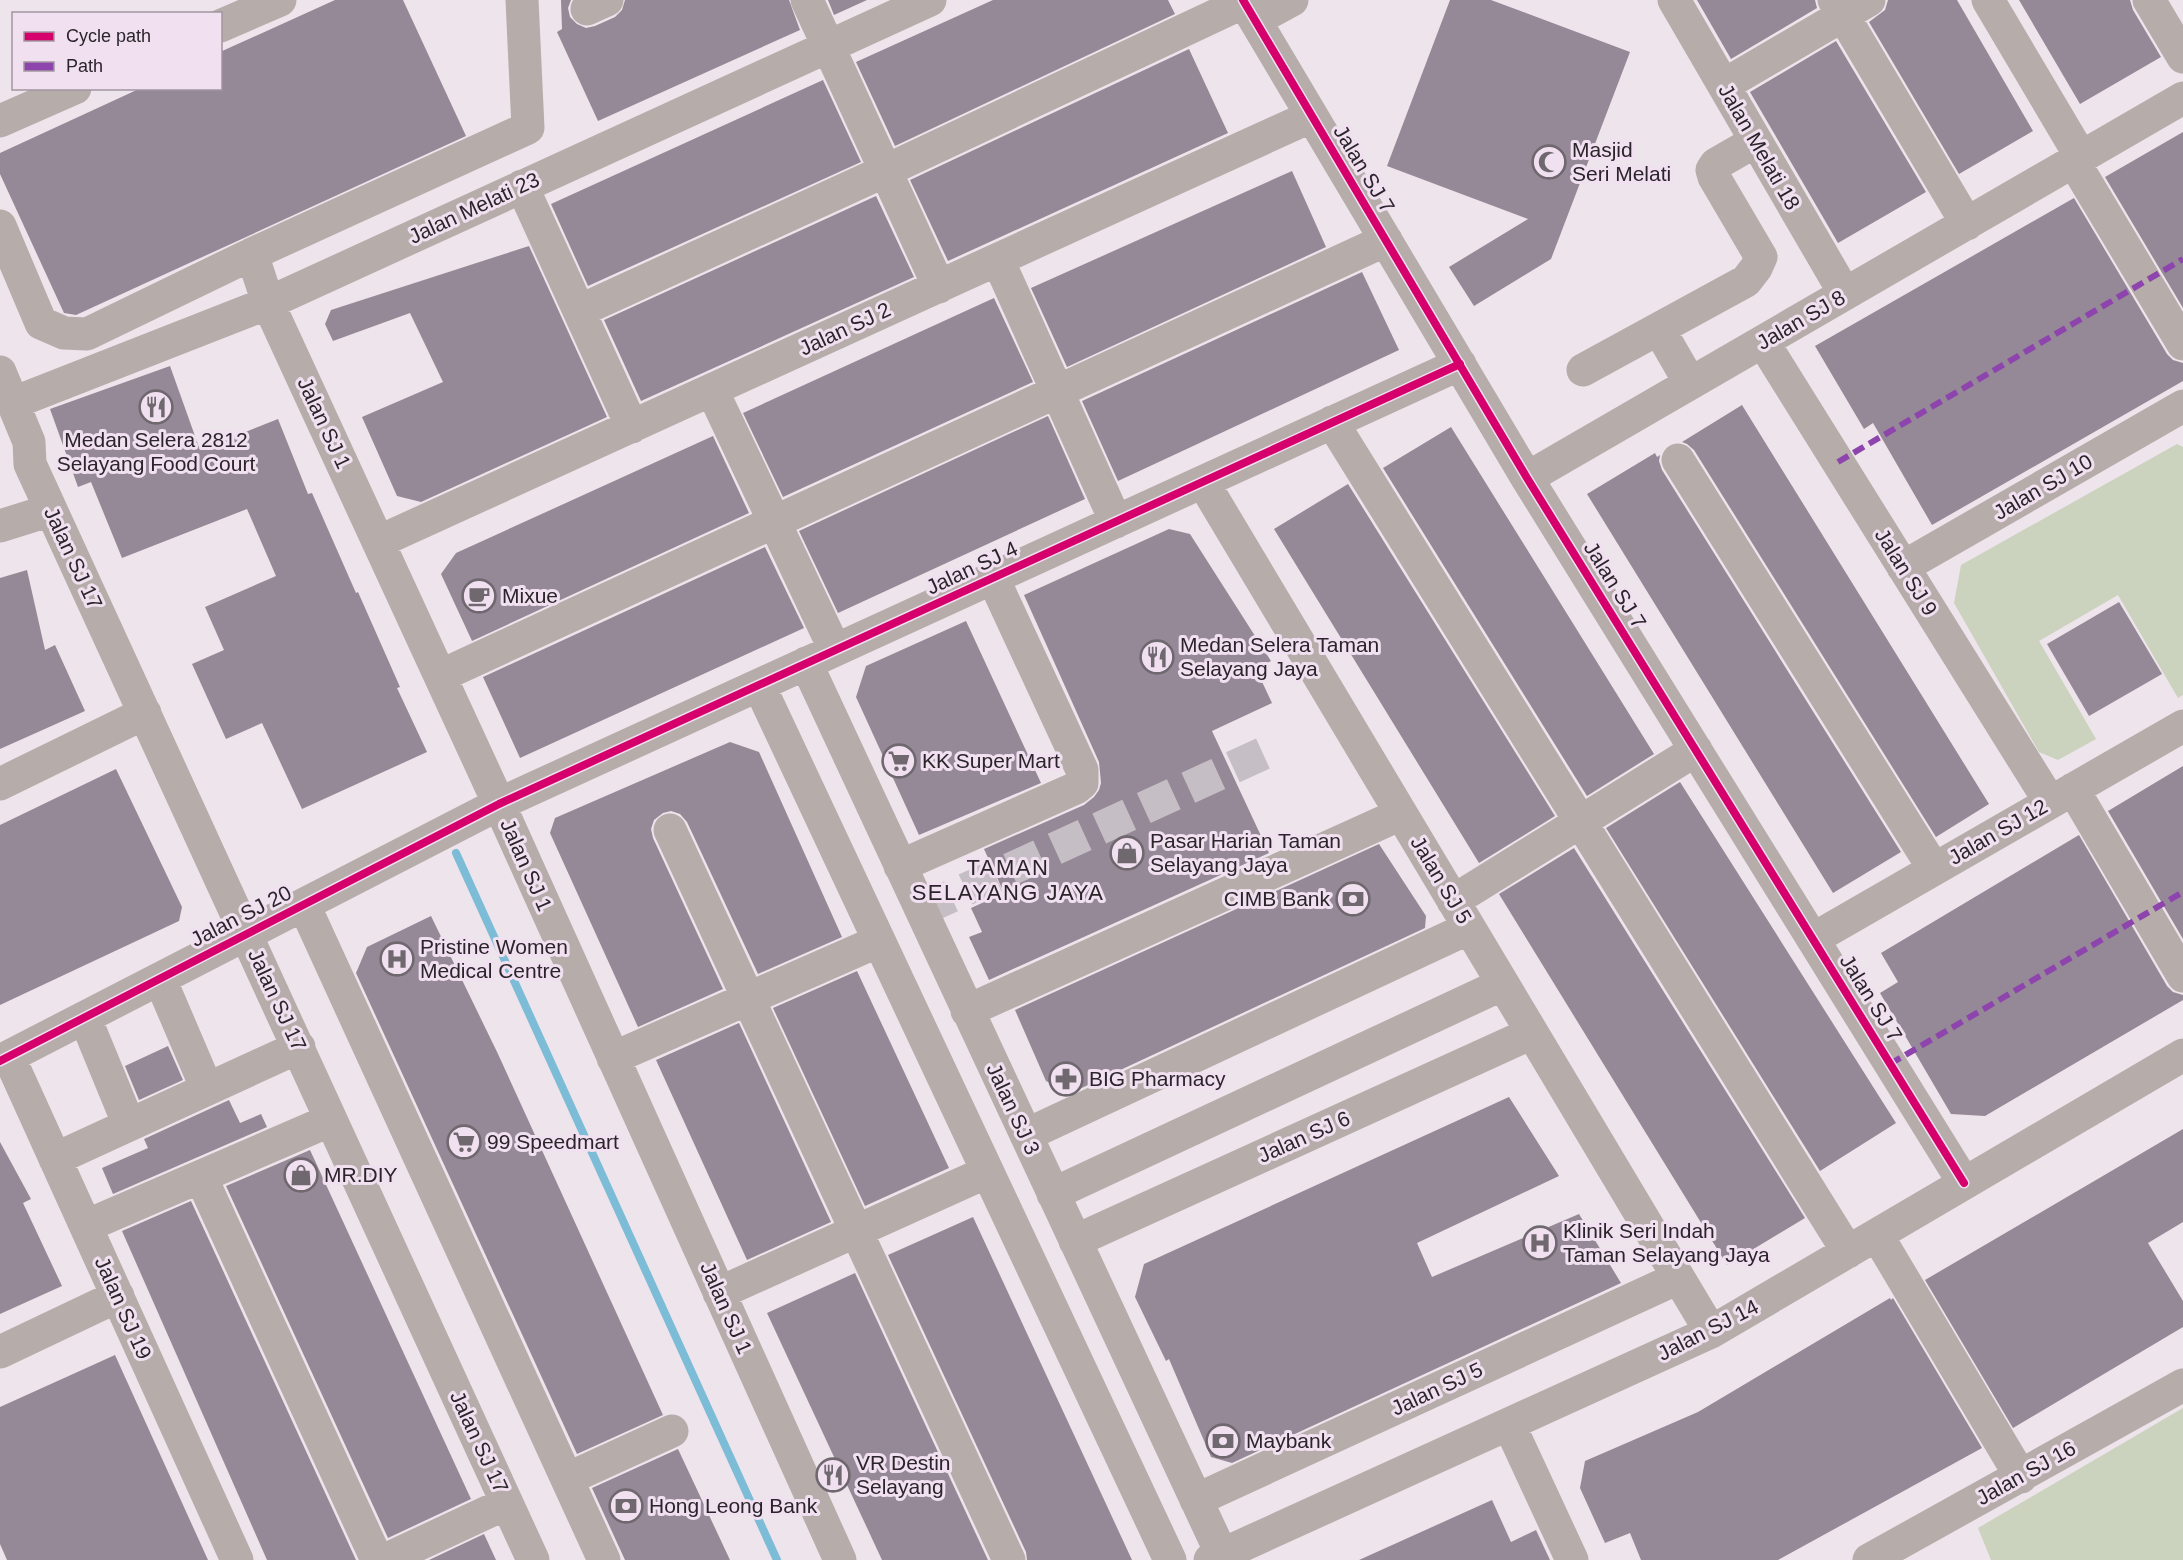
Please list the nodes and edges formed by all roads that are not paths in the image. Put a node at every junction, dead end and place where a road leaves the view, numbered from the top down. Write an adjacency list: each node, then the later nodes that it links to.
1 (280, 0): 11 (street)
2 (522, 0): 26 (street)
3 (807, 0): 12 (street)
4 (930, 0): 12 (street, Jalan Melati 23)
5 (1292, 0): 10 (street)
6 (1674, 0): 14 (street, Jalan Melati 18)
7 (1988, 0): 20 (street)
8 (2149, 0): 13 (street)
9 (1849, 5): 14 (street); 23 (street)
10 (1247, 8): 17 (street, Jalan SJ 7); 21 (street)
11 (222, 25)
12 (828, 46): 21 (street); 22 (street, Jalan Melati 23)
13 (2183, 57)
14 (1724, 85): 19 (street, Jalan Melati 18)
15 (70, 90): 18 (street)
16 (2183, 98): 20 (street, Jalan SJ 8)
17 (1312, 116): 25 (street, Jalan SJ 7); 27 (street, Jalan SJ 2)
18 (0, 121)
19 (1756, 141): 30 (street, Jalan Melati 18); 33 (street)
20 (2078, 160): 23 (street, Jalan SJ 8); 35 (street)
21 (885, 171): 29 (street); 32 (street)
22 (522, 186): 31 (street, Jalan Melati 23); 32 (street)
23 (1967, 224): 30 (street, Jalan SJ 8)
24 (0, 226): 28 (street)
25 (1386, 240): 36 (street, Jalan SJ 7); 41 (street)
26 (252, 254): 28 (street); 31 (street, Jalan SJ 1)
27 (998, 260): 29 (street, Jalan SJ 2); 41 (street)
28 (8, 268)
29 (939, 287): 40 (street, Jalan SJ 2)
30 (1845, 294): 34 (street, Jalan SJ 8)
31 (268, 303): 43 (street, Jalan Melati 23); 53 (street, Jalan SJ 1)
32 (579, 311): 45 (street)
33 (1659, 329): 37 (street); 39 (street)
34 (1762, 342): 39 (street, Jalan SJ 8); 54 (street, Jalan SJ 9)
35 (2183, 344)
36 (1460, 364): 44 (street, Jalan SJ 4); 47 (street, Jalan SJ 7)
37 (1583, 370)
38 (0, 372): 43 (street, Jalan SJ 17)
39 (1690, 383): 47 (street, Jalan SJ 8)
40 (712, 390): 45 (street, Jalan SJ 2); 50 (street)
41 (1057, 392): 50 (street); 51 (street)
42 (2183, 406): 54 (street, Jalan SJ 10)
43 (6, 407): 49 (street, Jalan SJ 17)
44 (1332, 423): 48 (street, Jalan SJ 4); 67 (street)
45 (632, 427): 53 (street, Jalan SJ 2)
46 (1678, 460): 70 (street)
47 (1527, 478): 62 (street, Jalan SJ 7)
48 (1203, 482): 51 (street, Jalan SJ 4); 66 (street, Jalan SJ 5)
49 (51, 510): 52 (street); 60 (street, Jalan SJ 17)
50 (775, 522): 56 (street); 58 (street)
51 (1116, 522): 55 (street, Jalan SJ 4)
52 (0, 526)
53 (378, 542): 58 (street, Jalan SJ 1)
54 (1903, 567): 64 (street, Jalan SJ 9)
55 (993, 578): 56 (street, Jalan SJ 4); 69 (street)
56 (835, 650): 57 (street, Jalan SJ 4)
57 (806, 663): 59 (street, Jalan SJ 4); 69 (street, Jalan SJ 3)
58 (440, 676): 65 (street, Jalan SJ 1)
59 (759, 685): 65 (street, Jalan SJ 4); 75 (street)
60 (145, 712): 63 (street); 73 (street, Jalan SJ 17)
61 (2183, 726): 64 (street, Jalan SJ 12)
62 (1696, 750): 67 (street); 74 (street, Jalan SJ 7)
63 (0, 784)
64 (2061, 796): 70 (street, Jalan SJ 12); 76 (street, Jalan SJ 9)
65 (499, 804): 71 (street, Jalan SJ 20); 85 (street, Jalan SJ 1)
66 (1401, 814): 72 (street, Jalan SJ 5); 80 (street)
67 (1580, 821): 72 (street); 100 (street)
68 (670, 830): 79 (street)
69 (900, 866): 80 (street, Jalan SJ 3)
70 (1934, 869): 74 (street, Jalan SJ 12)
71 (304, 904): 73 (street, Jalan SJ 20); 110 (street)
72 (1461, 914): 78 (street, Jalan SJ 5); 90 (street)
73 (247, 934): 77 (street, Jalan SJ 20); 83 (street, Jalan SJ 17)
74 (1813, 939): 94 (street, Jalan SJ 7)
75 (879, 941): 79 (street); 92 (street)
76 (2183, 976)
77 (160, 979): 81 (street, Jalan SJ 20); 87 (street)
78 (1503, 984): 82 (street, Jalan SJ 5); 95 (street)
79 (749, 999): 85 (street); 97 (street)
80 (967, 1011): 90 (street, Jalan SJ 3)
81 (85, 1018): 86 (street, Jalan SJ 20); 89 (street)
82 (1532, 1033): 99 (street, Jalan SJ 6); 101 (street, Jalan SJ 5)
83 (299, 1047): 87 (street); 88 (street, Jalan SJ 17)
84 (2183, 1055): 94 (street, Jalan SJ 14)
85 (613, 1058): 102 (street, Jalan SJ 1)
86 (4, 1059): 91 (street, Jalan SJ 19)
87 (207, 1089): 89 (street)
88 (332, 1120): 93 (street); 112 (street, Jalan SJ 17)
89 (129, 1125): 91 (street)
90 (1026, 1135): 95 (street, Jalan SJ 3)
91 (55, 1159): 96 (street, Jalan SJ 19)
92 (987, 1172): 97 (street); 121 (street)
93 (201, 1177): 96 (street); 115 (street)
94 (1964, 1183): 98 (street, Jalan SJ 14)
95 (1053, 1194): 99 (street, Jalan SJ 3)
96 (86, 1226): 103 (street, Jalan SJ 19)
97 (856, 1231): 102 (street); 120 (street)
98 (1877, 1235): 100 (street, Jalan SJ 14); 109 (street)
99 (1075, 1241): 111 (street, Jalan SJ 3)
100 (1848, 1252): 104 (street, Jalan SJ 14)
101 (1678, 1278): 104 (street, Jalan SJ 5); 111 (street, Jalan SJ 5)
102 (719, 1293): 119 (street, Jalan SJ 1)
103 (118, 1296): 105 (street); 114 (street, Jalan SJ 19)
104 (1711, 1332): 107 (street, Jalan SJ 14)
105 (0, 1352)
106 (2183, 1385): 109 (street, Jalan SJ 16)
107 (1509, 1424): 113 (street, Jalan SJ 14); 122 (street)
108 (672, 1431): 110 (street)
109 (2020, 1477): 123 (street, Jalan SJ 16)
110 (567, 1479): 118 (street)
111 (1196, 1500): 113 (street, Jalan SJ 3)
112 (507, 1503): 116 (street); 117 (street, Jalan SJ 17)
113 (1233, 1554)
114 (237, 1560)
115 (377, 1560)
116 (385, 1560)
117 (533, 1560)
118 (604, 1560)
119 (840, 1560)
120 (1009, 1560)
121 (1170, 1560)
122 (1572, 1560)
123 (1869, 1560)

